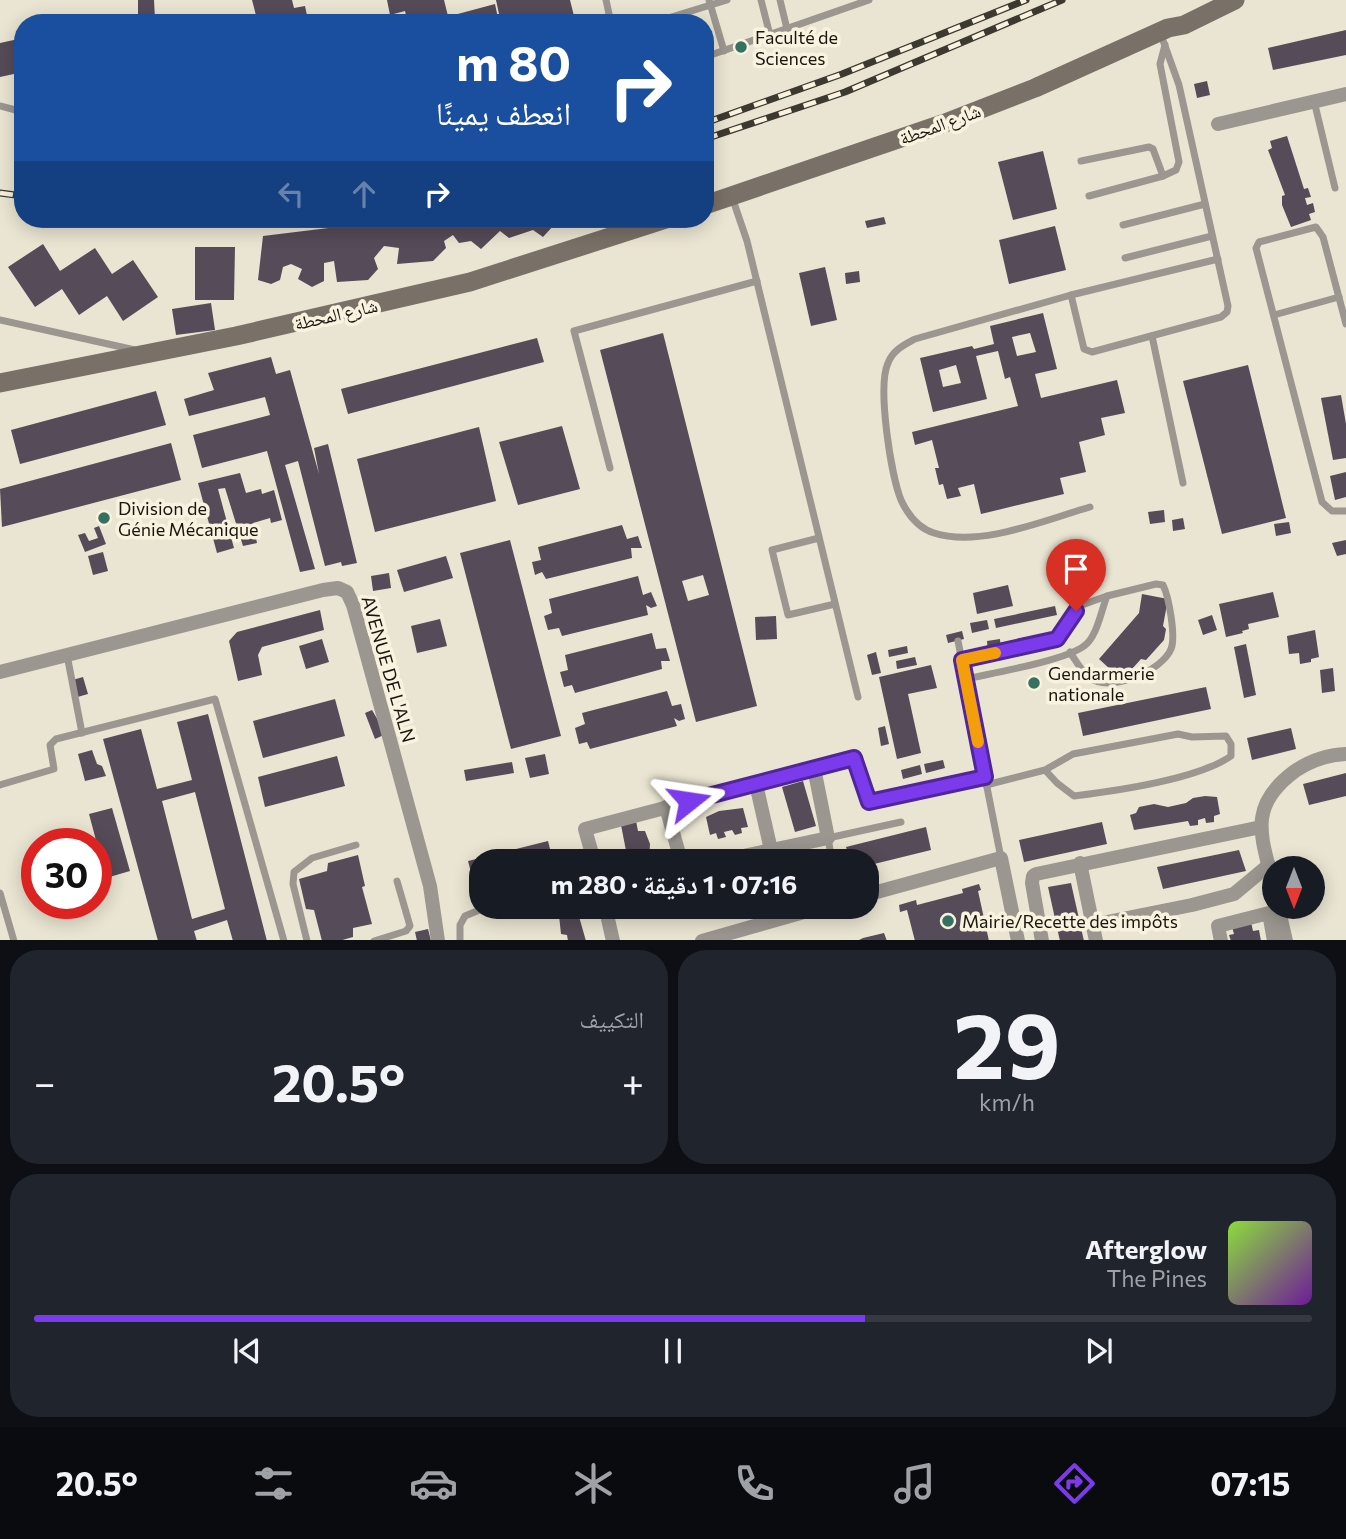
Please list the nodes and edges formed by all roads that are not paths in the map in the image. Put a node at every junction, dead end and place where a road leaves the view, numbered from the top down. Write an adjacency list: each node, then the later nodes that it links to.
1 (727, 0): 7 (lane)
2 (761, 0): 12 (lane)
3 (779, 0): 10 (lane)
4 (869, 0): 10 (lane)
5 (1213, 0): 11 (main road)
6 (1235, 0): 11 (main road)
7 (710, 3): 8 (lane)
8 (678, 14)
9 (714, 17): 13 (lane)
10 (787, 29): 12 (lane)
11 (1164, 34): 19 (lane); 21 (main road, شارع المحطة); 24 (lane)
12 (770, 35): 13 (lane)
13 (724, 51): 14 (lane)
14 (714, 54)
15 (1346, 94): 16 (street)
16 (1314, 101): 17 (street); 20 (lane)
17 (1218, 124)
18 (1081, 161): 19 (lane)
19 (1163, 176): 22 (lane)
20 (1335, 188)
21 (732, 196): 23 (main road, شارع المحطة); 30 (lane)
22 (1089, 196)
23 (714, 202)
24 (1205, 204): 25 (lane); 27 (lane)
25 (1123, 225)
26 (638, 228): 37 (main road, شارع المحطة)
27 (1212, 236): 28 (lane); 29 (lane)
28 (1125, 258)
29 (1218, 260): 31 (lane); 36 (lane)
30 (757, 281): 39 (lane); 43 (lane)
31 (1071, 295): 36 (lane); 41 (lane)
32 (1339, 297): 33 (lane); 33 (lane); 35 (lane)
33 (1273, 315): 42 (lane)
34 (0, 320): 37 (lane)
35 (1346, 324)
36 (1152, 336): 40 (lane)
37 (150, 353): 38 (main road, شارع المحطة)
38 (0, 383)
39 (610, 468)
40 (1184, 483)
41 (1090, 507)
42 (1346, 511)
43 (819, 538): 45 (lane); 45 (lane)
44 (1107, 596): 47 (lane); 47 (lane); 49 (lane)
45 (835, 604): 52 (lane)
46 (958, 641): 49 (lane)
47 (1070, 652): 51 (lane)
48 (67, 655): 50 (street, AVENUE DE L'ALN); 53 (lane); 86 (street, AVENUE DE L'ALN)
49 (962, 660): 51 (lane)
50 (0, 672)
51 (966, 679): 57 (lane)
52 (858, 697)
53 (82, 733): 59 (lane); 83 (lane)
54 (1346, 754): 62 (street)
55 (814, 768): 57 (street); 58 (street); 63 (street)
56 (1045, 770): 56 (lane); 57 (lane)
57 (986, 781): 71 (lane)
58 (756, 784): 60 (street); 67 (street)
59 (0, 785)
60 (666, 807): 65 (street); 66 (street)
61 (901, 822): 63 (lane)
62 (1261, 827): 70 (street); 72 (street)
63 (828, 838): 68 (street); 69 (lane)
64 (356, 845): 84 (lane)
65 (591, 849)
66 (678, 849)
67 (777, 849)
68 (791, 849)
69 (830, 849)
70 (1267, 856)
71 (1001, 858): 75 (street); 90 (street)
72 (1080, 863): 81 (street); 91 (street)
73 (1262, 871): 81 (street)
74 (397, 881): 85 (lane)
75 (879, 891)
76 (0, 893): 82 (lane)
77 (469, 914): 87 (lane)
78 (608, 919): 88 (street)
79 (778, 919): 89 (street)
80 (1281, 919): 95 (street)
81 (1093, 925): 92 (street)
82 (14, 940)
83 (284, 940)
84 (307, 940)
85 (374, 940)
86 (438, 940)
87 (460, 940)
88 (613, 940)
89 (702, 940)
90 (1018, 940)
91 (1042, 940)
92 (1096, 940)
93 (1221, 940): 94 (street)
94 (1274, 940)
95 (1286, 940)

